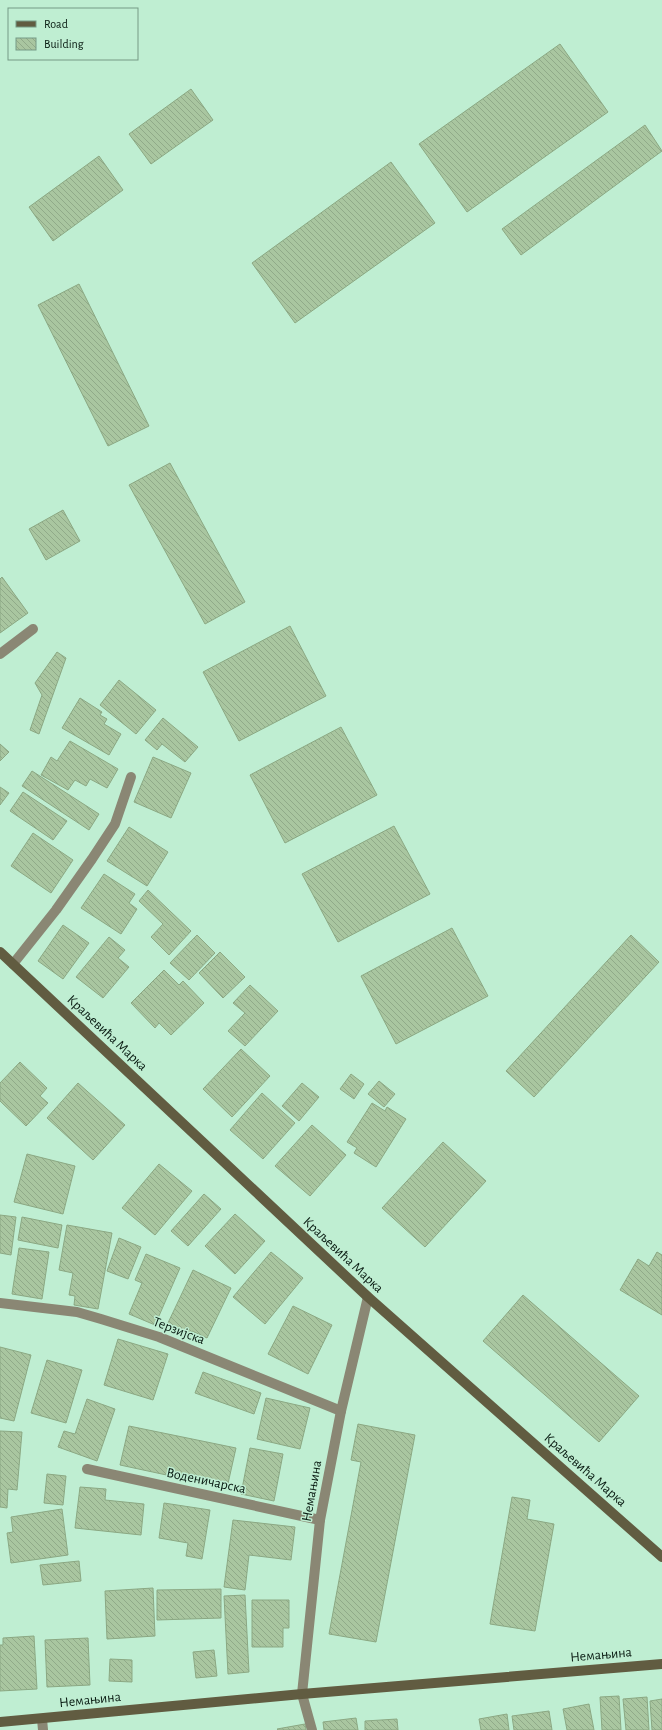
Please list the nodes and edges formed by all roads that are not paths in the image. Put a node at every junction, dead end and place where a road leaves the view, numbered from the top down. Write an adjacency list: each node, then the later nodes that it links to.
1 (33, 629): 2 (street)
2 (0, 654)
3 (131, 777): 5 (street)
4 (0, 952): 5 (main road, Краљевића Марка)
5 (13, 964): 6 (main road, Краљевића Марка)
6 (368, 1297): 8 (street, Немањина); 11 (main road, Краљевића Марка)
7 (0, 1303): 8 (street, Терзијска)
8 (342, 1411): 10 (street, Немањина)
9 (87, 1469): 10 (street, Воденичарска)
10 (320, 1520): 13 (street, Немањина)
11 (662, 1557)
12 (662, 1664): 13 (main road, Немањина)
13 (302, 1694): 14 (main road, Немањина); 17 (street)
14 (42, 1719): 15 (main road, Немањина); 16 (street)
15 (0, 1722)
16 (43, 1730)
17 (312, 1730)

